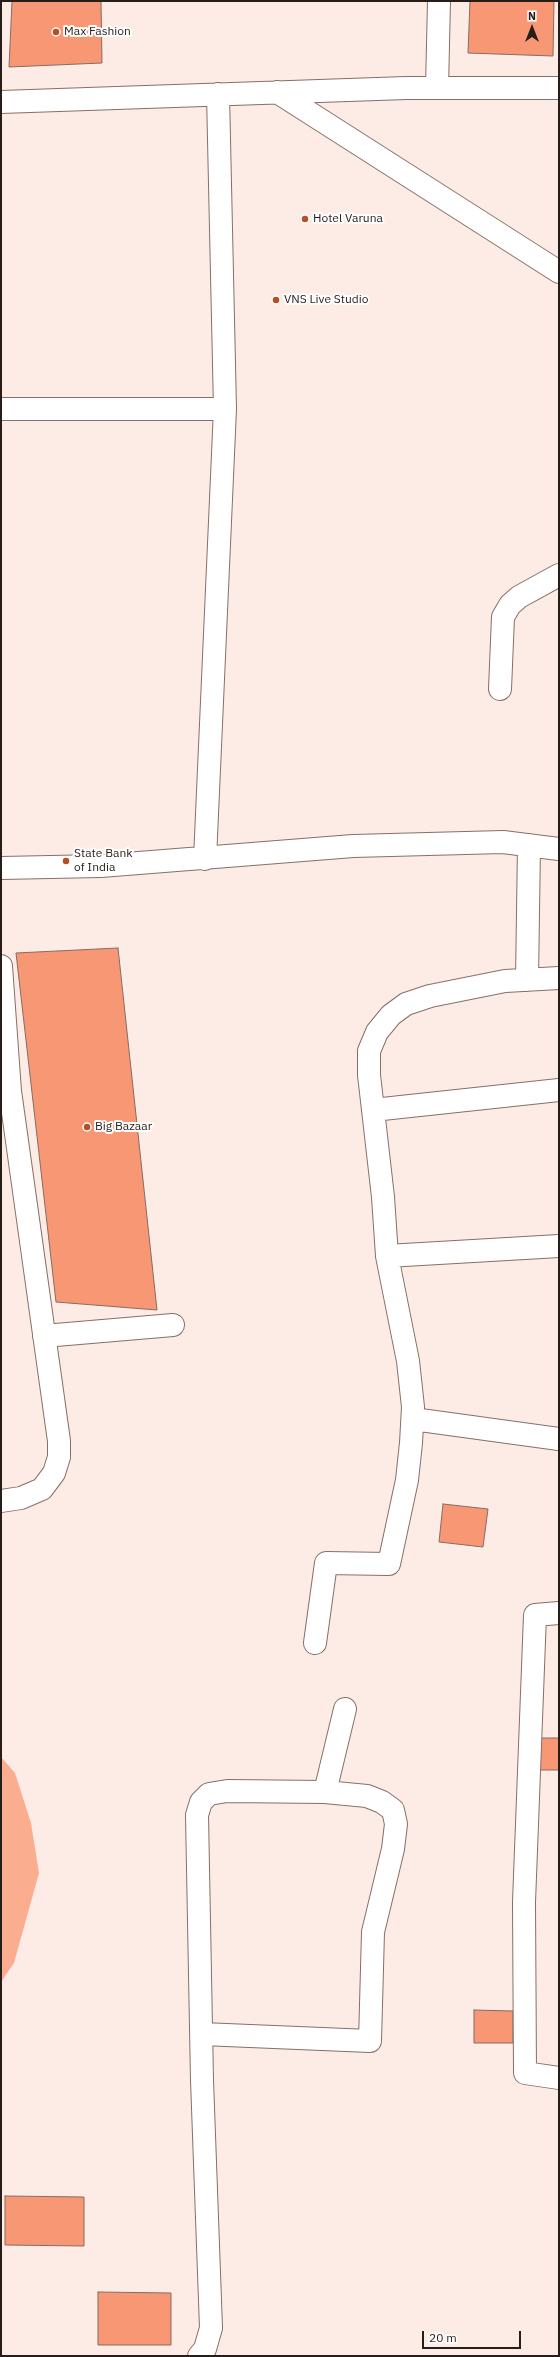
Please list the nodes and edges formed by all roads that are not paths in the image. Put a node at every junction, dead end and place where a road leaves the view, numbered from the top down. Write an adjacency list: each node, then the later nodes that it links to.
1 (438, 1): 2 (street)
2 (437, 88): 3 (street); 4 (street)
3 (559, 88)
4 (277, 92): 5 (street); 7 (street)
5 (218, 94): 6 (street); 9 (street)
6 (1, 102)
7 (559, 272)
8 (1, 409): 9 (street)
9 (225, 409): 14 (street)
10 (559, 575): 11 (street)
11 (500, 689)
12 (530, 845): 13 (street); 14 (street); 18 (street)
13 (559, 849)
14 (205, 859): 15 (street)
15 (1, 868)
16 (1, 966): 24 (street)
17 (559, 978): 18 (street)
18 (527, 980): 20 (street)
19 (559, 1090): 20 (street)
20 (373, 1110): 22 (street)
21 (559, 1246): 22 (street)
22 (387, 1256): 25 (street)
23 (172, 1325): 24 (street)
24 (44, 1336): 27 (street)
25 (413, 1419): 26 (street); 29 (street)
26 (559, 1439)
27 (1, 1501)
28 (559, 1614): 33 (street)
29 (315, 1643)
30 (345, 1709): 31 (street)
31 (325, 1792): 32 (street); 32 (street)
32 (202, 2034): 34 (street)
33 (559, 2078)
34 (199, 2356)

